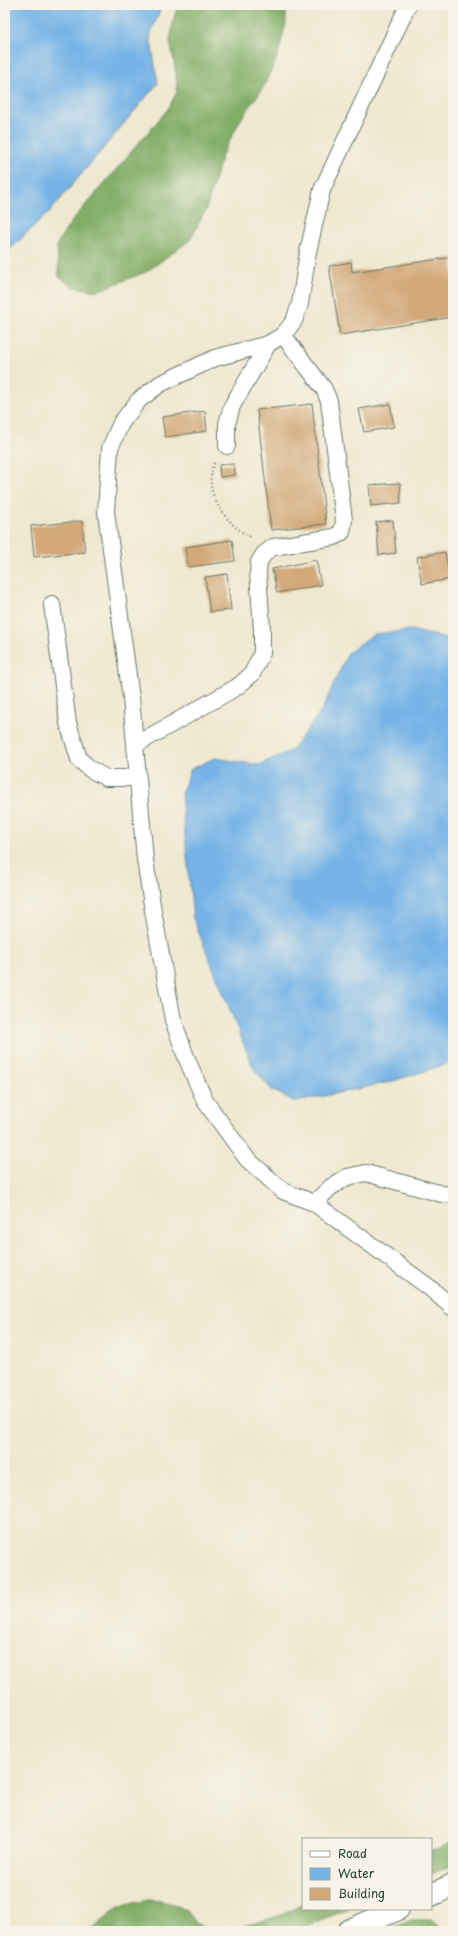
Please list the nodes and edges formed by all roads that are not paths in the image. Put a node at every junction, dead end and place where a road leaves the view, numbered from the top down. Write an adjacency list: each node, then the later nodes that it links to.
1 (408, 5): 2 (lane)
2 (283, 335): 3 (lane); 6 (lane)
3 (268, 344): 4 (lane); 6 (lane)
4 (227, 446)
5 (52, 604): 7 (lane)
6 (135, 745): 7 (lane)
7 (137, 778): 9 (lane)
8 (453, 1195): 9 (lane)
9 (314, 1203): 10 (lane)
10 (453, 1308)
11 (453, 1885): 12 (street)
12 (432, 1895)
13 (396, 1910): 14 (street)
14 (348, 1931)

